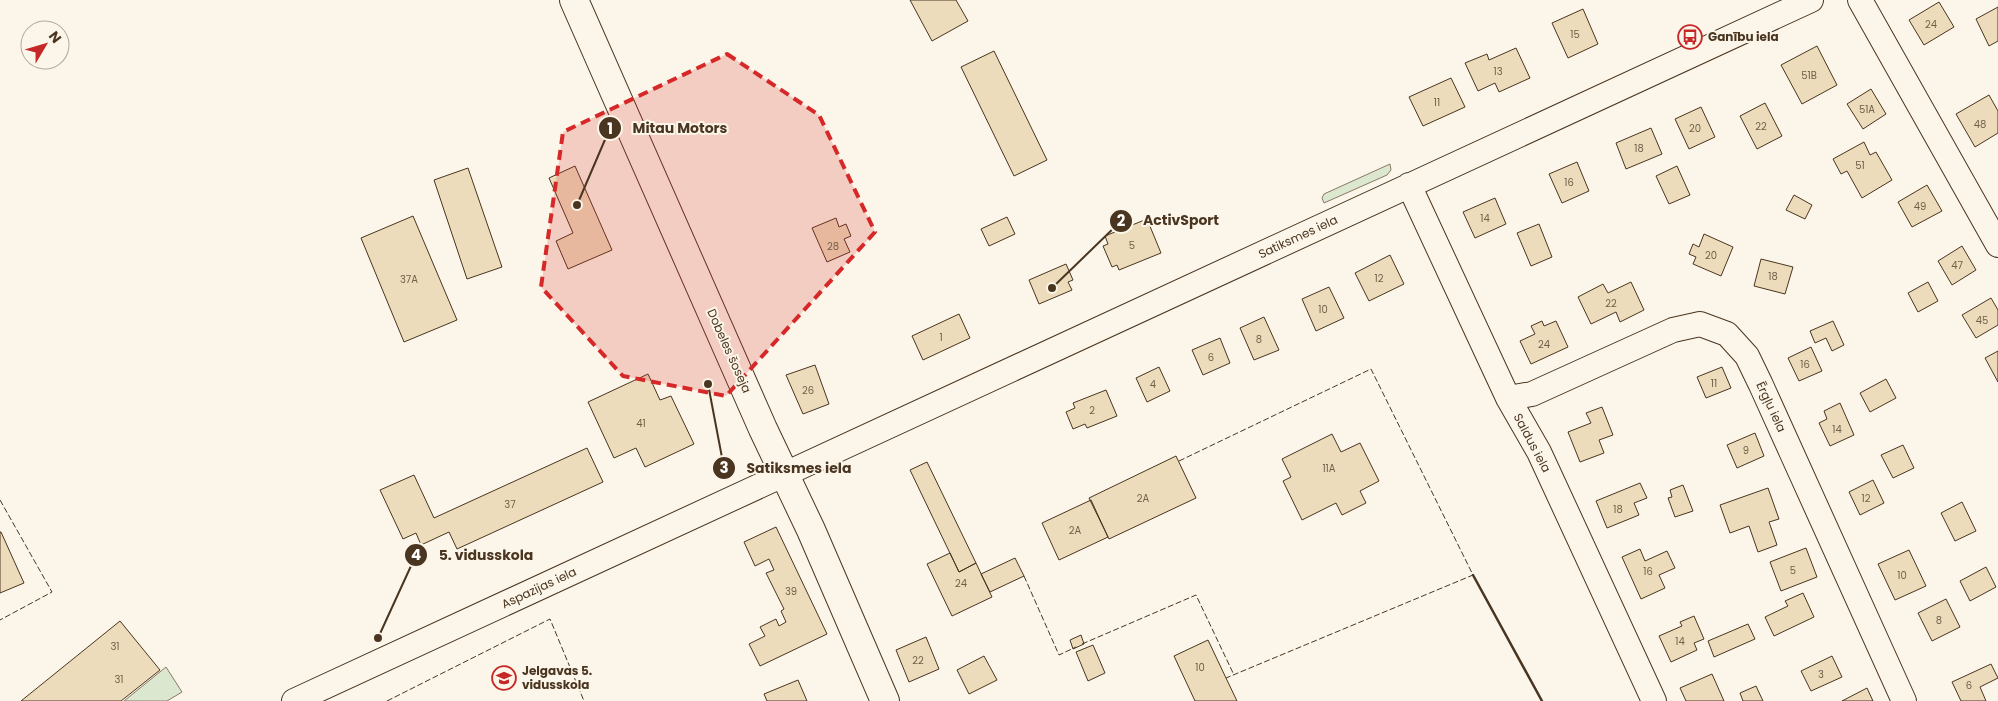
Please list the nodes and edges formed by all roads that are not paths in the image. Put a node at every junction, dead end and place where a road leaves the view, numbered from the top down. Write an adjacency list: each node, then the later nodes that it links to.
1 (574, 0): 7 (main road, Dobeles šoseja)
2 (1811, 0): 4 (street, Satiksmes iela)
3 (1860, 0): 5 (street)
4 (1409, 185): 6 (street, Saldus iela); 7 (street, Satiksmes iela)
5 (1998, 245)
6 (1508, 398): 10 (street, Saldus iela); 11 (street, Ērgļu iela)
7 (784, 474): 8 (street, Aspazijas iela); 9 (main road, Dobeles šoseja)
8 (294, 701)
9 (885, 701)
10 (1654, 701)
11 (1904, 701)

